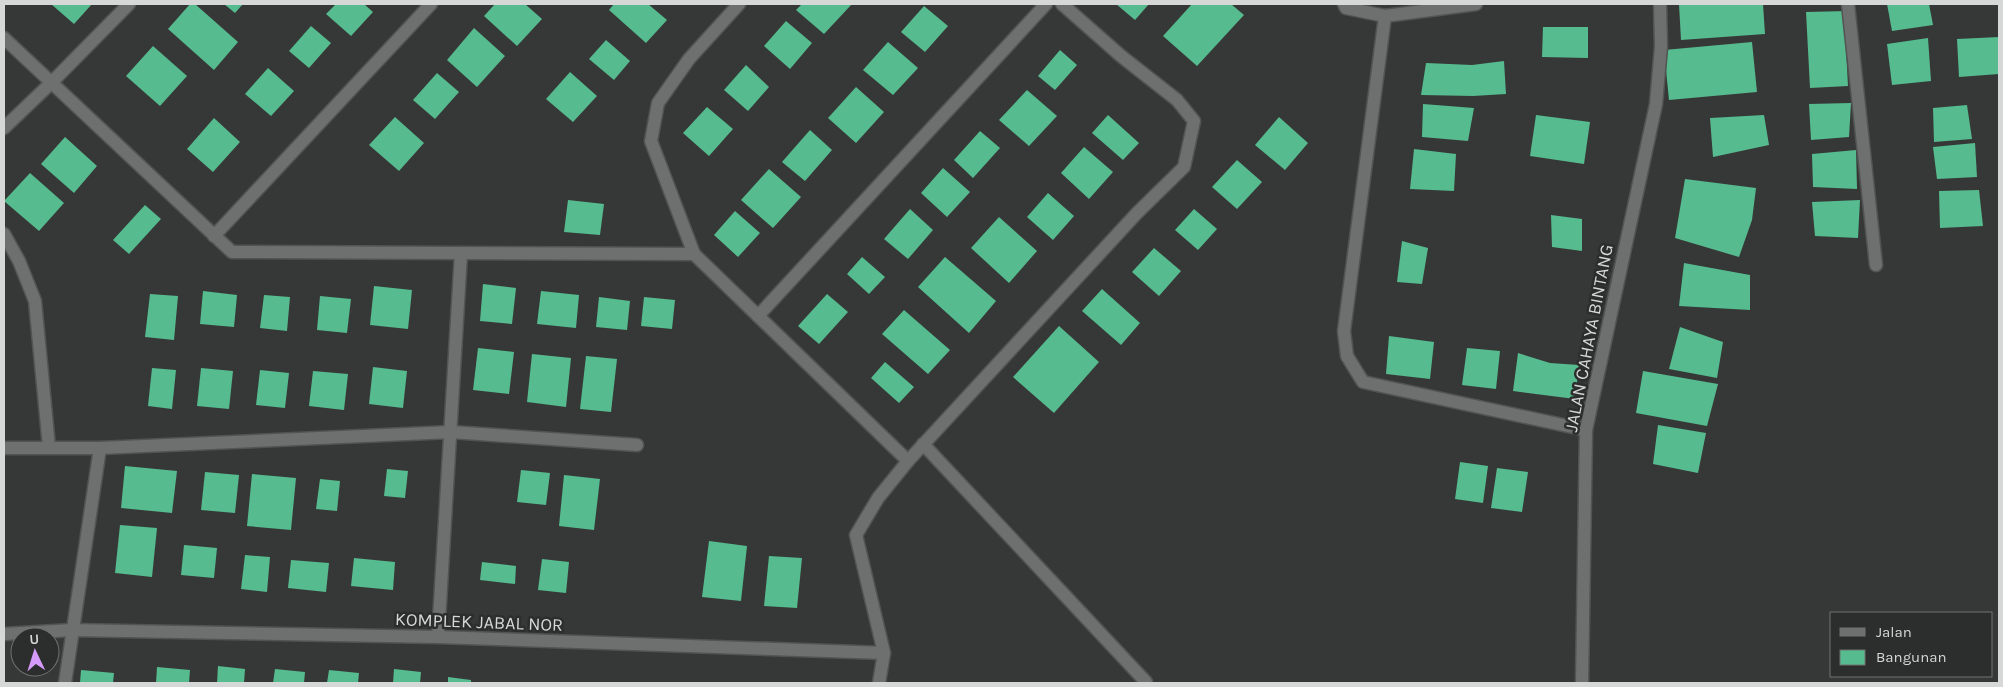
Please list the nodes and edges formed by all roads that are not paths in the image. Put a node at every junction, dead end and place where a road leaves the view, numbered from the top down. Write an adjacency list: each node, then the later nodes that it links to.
1 (129, 4): 12 (street)
2 (431, 4): 15 (street)
3 (739, 4): 17 (street)
4 (1046, 4): 19 (street)
5 (1062, 4): 22 (street)
6 (1344, 4): 10 (street)
7 (1476, 4): 10 (street)
8 (1660, 4): 20 (street, JALAN CAHAYA BINTANG)
9 (1848, 4): 18 (street)
10 (1384, 16): 20 (street)
11 (4, 38): 12 (street)
12 (51, 83): 13 (street); 15 (street)
13 (4, 128)
14 (4, 234): 24 (street)
15 (214, 236): 16 (street)
16 (461, 254): 17 (street); 21 (street)
17 (694, 254): 19 (street)
18 (1876, 265)
19 (758, 316): 27 (street)
20 (1586, 430): 35 (street, JALAN CAHAYA BINTANG)
21 (451, 432): 23 (street); 26 (street); 30 (street)
22 (924, 444): 27 (street); 32 (street)
23 (637, 445)
24 (49, 447): 25 (street); 26 (street)
25 (4, 448)
26 (100, 448): 28 (street)
27 (908, 461): 31 (street)
28 (72, 630): 29 (street, KOMPLEK JABAL NOR); 30 (street, KOMPLEK JABAL NOR); 33 (street)
29 (4, 634)
30 (438, 637): 31 (street, KOMPLEK JABAL NOR)
31 (884, 653): 34 (street)
32 (1146, 682)
33 (65, 683)
34 (879, 683)
35 (1582, 683)

